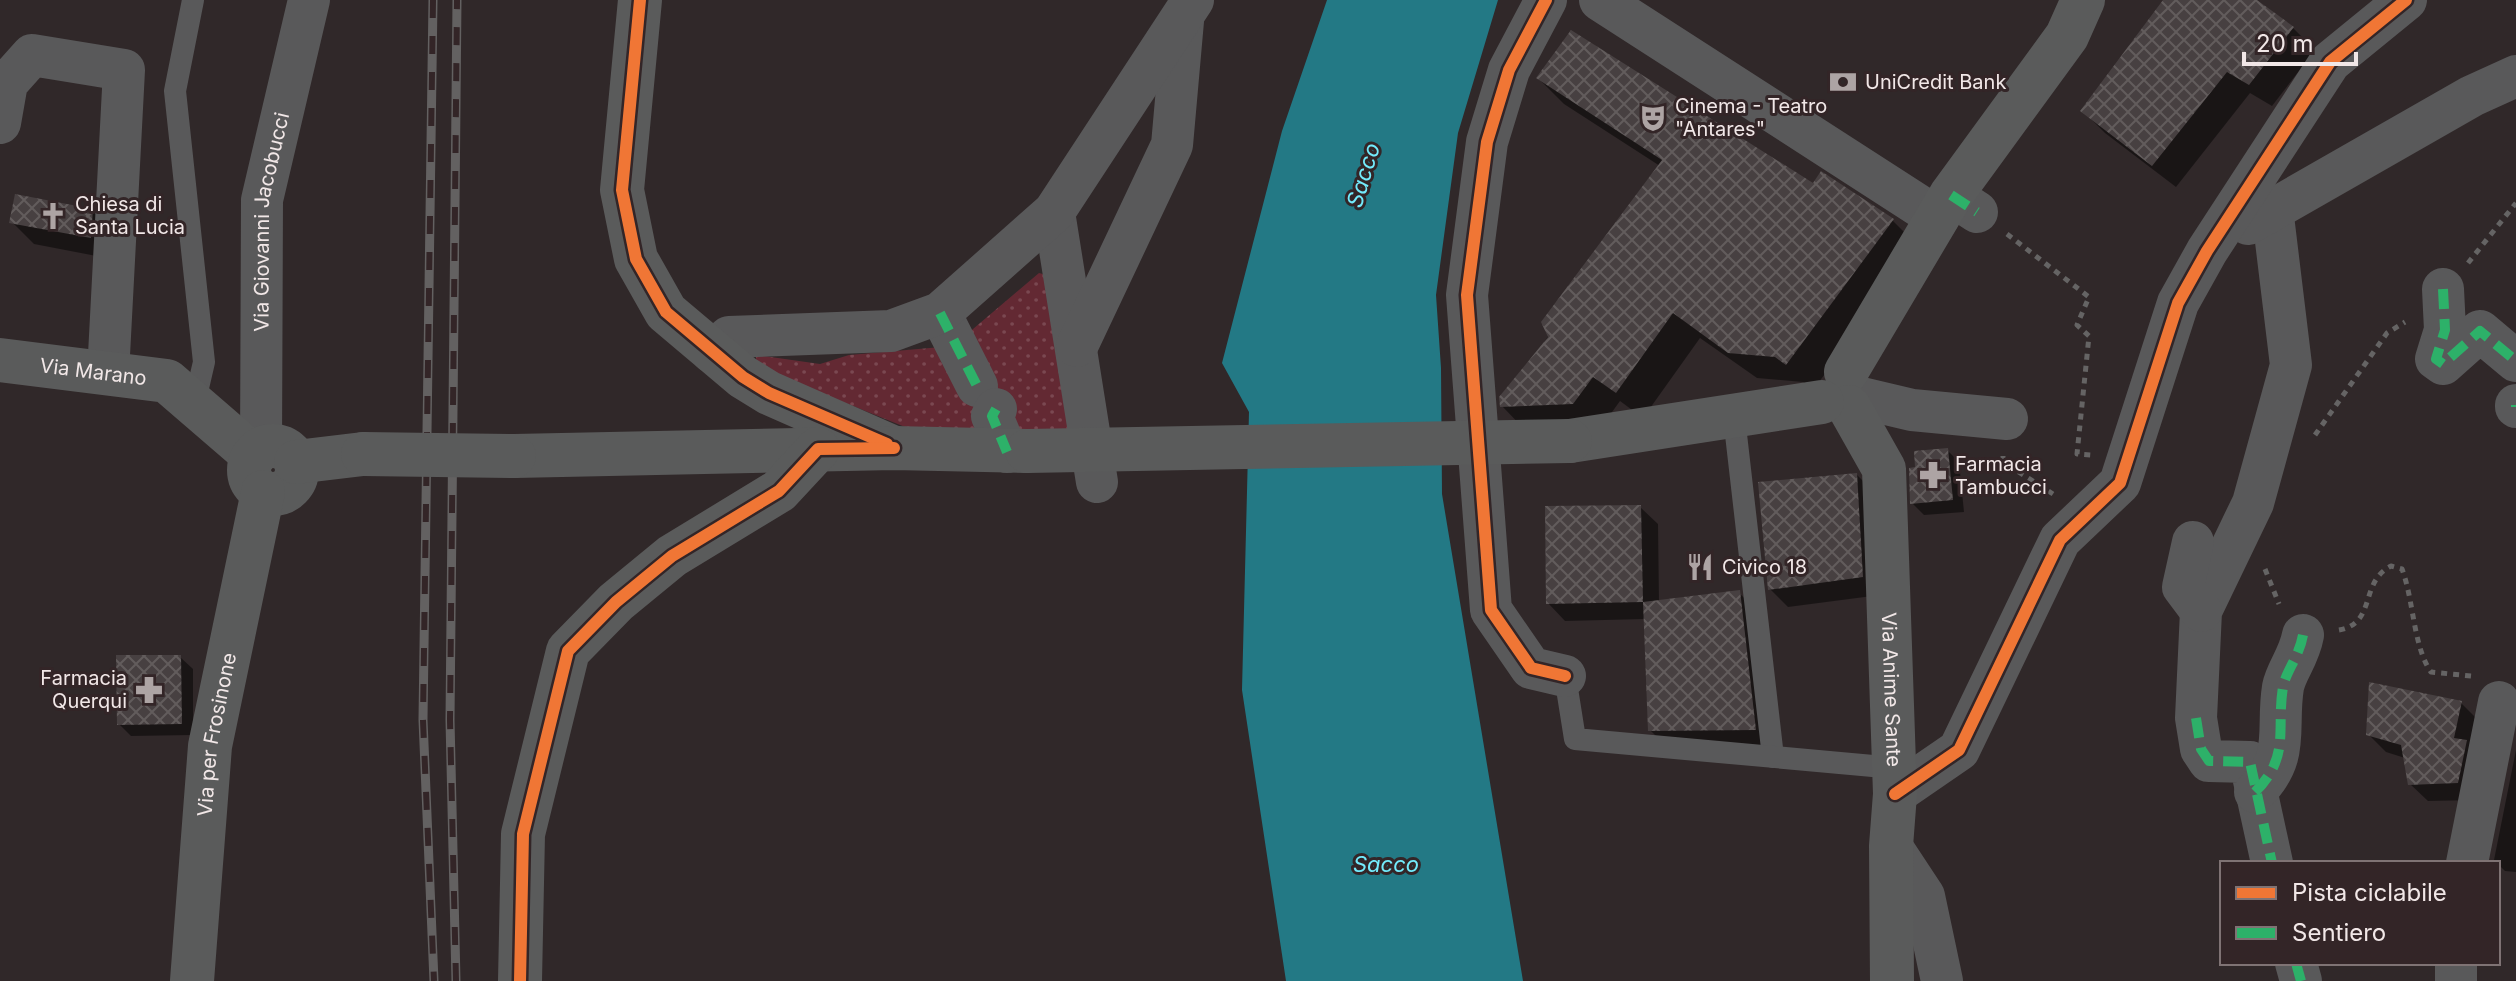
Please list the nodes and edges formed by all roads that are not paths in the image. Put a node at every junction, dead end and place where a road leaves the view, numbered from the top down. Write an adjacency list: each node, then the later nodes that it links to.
1 (193, 0): 25 (lane)
2 (309, 0): 31 (street, Via Giovanni Jacobucci)
3 (640, 0): 20 (main road)
4 (1546, 0): 36 (street)
5 (1600, 0): 13 (street)
6 (2083, 0): 13 (main road)
7 (2406, 0): 16 (street)
8 (1188, 7): 15 (street); 19 (street)
9 (2516, 47): 11 (street)
10 (2516, 76): 11 (street)
11 (2472, 96): 14 (street)
12 (0, 123): 23 (street)
13 (1956, 208): 24 (main road)
14 (2272, 208): 16 (street); 34 (street)
15 (1054, 212): 18 (street); 19 (street)
16 (2207, 251): 39 (street)
17 (2443, 289): 22 (street)
18 (940, 313): 20 (street); 30 (street)
19 (1077, 346): 32 (street)
20 (712, 352): 28 (main road)
21 (0, 360): 23 (main road, Via Marano)
22 (2516, 361)
23 (108, 374): 25 (main road, Via Marano)
24 (1844, 395): 26 (main road); 27 (street); 39 (main road, Via Anime Sante)
25 (194, 405): 31 (main road, Via Marano)
26 (1734, 417): 30 (main road, bridge); 38 (lane)
27 (2007, 419)
28 (894, 448): 29 (main road); 30 (main road)
29 (818, 449): 31 (main road, bridge); 45 (main road)
30 (1017, 451)
31 (269, 465): 44 (main road, Via per Frosinone)
32 (1097, 482)
33 (2193, 542): 34 (street)
34 (2201, 611): 40 (street)
35 (2303, 635): 40 (street)
36 (1565, 676): 38 (lane)
37 (2490, 691): 43 (street)
38 (1773, 757): 39 (lane)
39 (1895, 781): 41 (main road, Via Anime Sante)
40 (2255, 792): 42 (street)
41 (1891, 846): 46 (main road, Via Anime Sante); 47 (street)
42 (2272, 861)
43 (2467, 861)
44 (192, 981)
45 (520, 981)
46 (1892, 981)
47 (1942, 981)

